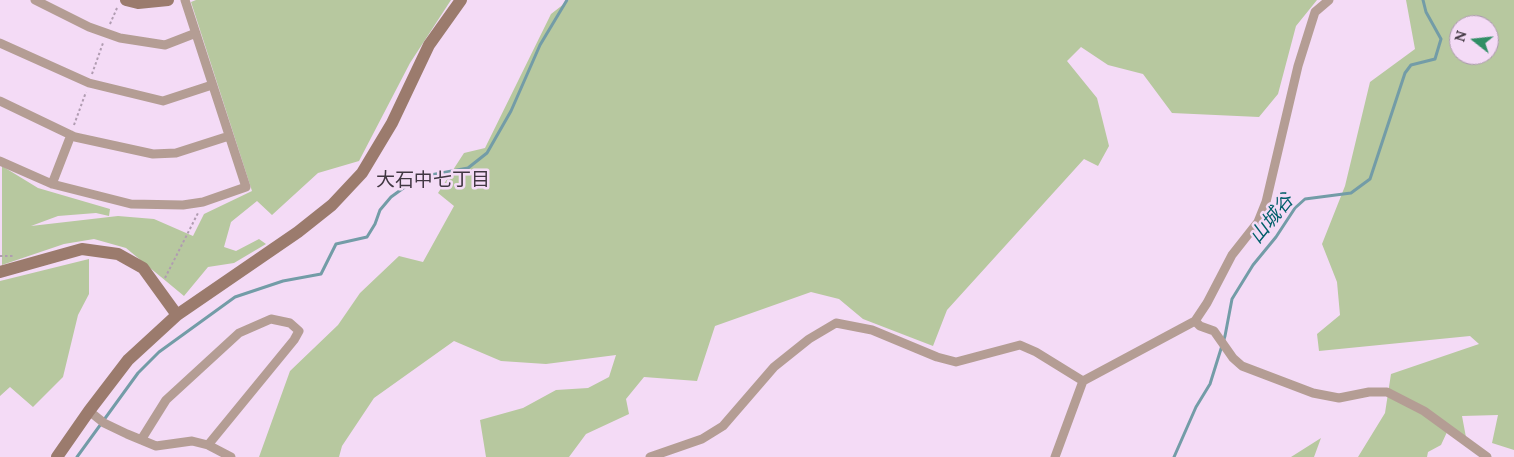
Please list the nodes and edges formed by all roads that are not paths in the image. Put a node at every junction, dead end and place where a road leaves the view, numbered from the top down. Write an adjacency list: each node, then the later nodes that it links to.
1 (35, 0): 7 (street)
2 (126, 0): 3 (street)
3 (168, 0)
4 (185, 0): 7 (street)
5 (461, 0): 16 (street)
6 (1328, 0): 17 (street)
7 (196, 34): 9 (street)
8 (0, 43): 9 (street)
9 (212, 85): 12 (street)
10 (0, 102): 11 (street)
11 (70, 135): 12 (street); 14 (street)
12 (229, 136): 14 (street)
13 (0, 161): 14 (street)
14 (52, 184)
15 (0, 272): 16 (street)
16 (177, 315): 19 (street)
17 (1194, 321): 18 (street); 26 (street)
18 (1083, 381): 24 (street); 25 (street)
19 (88, 411): 20 (street); 22 (street)
20 (141, 440): 21 (street); 21 (street)
21 (208, 445): 23 (street)
22 (57, 457)
23 (231, 457)
24 (650, 457)
25 (1055, 457)
26 (1487, 457)

